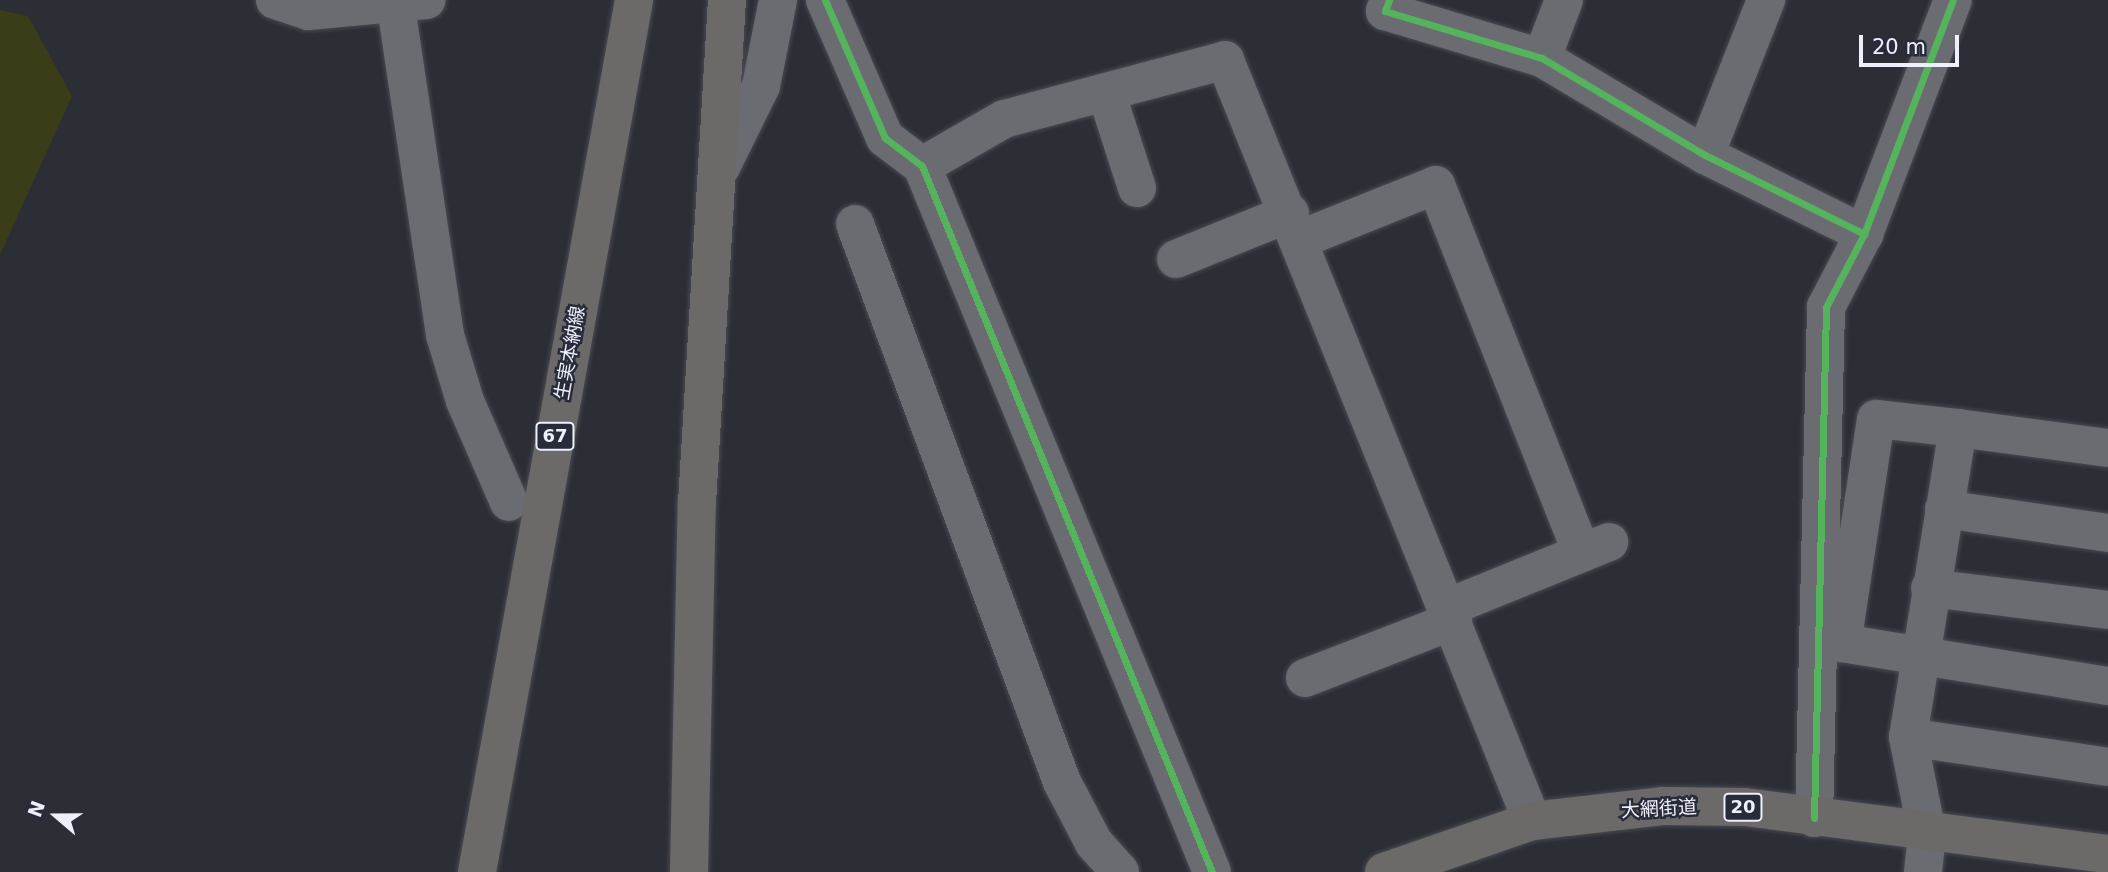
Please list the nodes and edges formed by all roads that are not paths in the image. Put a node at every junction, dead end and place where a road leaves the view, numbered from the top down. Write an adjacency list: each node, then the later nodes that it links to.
1 (275, 0): 10 (street)
2 (634, 0): 38 (main road, 生実本納線 / 67)
3 (727, 0): 15 (main road)
4 (778, 0): 15 (street)
5 (825, 0): 14 (street)
6 (1389, 0): 11 (street)
7 (1564, 0): 11 (street)
8 (1766, 0): 13 (street)
9 (1953, 0): 19 (street)
10 (406, 2): 23 (street)
11 (1542, 58): 13 (street)
12 (1106, 92): 14 (street); 16 (street); 18 (street)
13 (1705, 155): 19 (street)
14 (922, 166): 41 (street)
15 (721, 167): 39 (main road)
16 (1137, 188)
17 (855, 223): 40 (street)
18 (1295, 226): 20 (street); 28 (street); 28 (street)
19 (1864, 234): 34 (street)
20 (1176, 259)
21 (1958, 428): 22 (street); 24 (street); 29 (street)
22 (2108, 448)
23 (509, 502)
24 (1944, 509): 25 (street); 26 (street)
25 (2108, 533)
26 (1930, 588): 27 (street); 29 (street)
27 (2108, 610)
28 (1451, 614): 30 (street); 35 (street)
29 (1920, 659): 31 (street); 32 (street)
30 (1305, 678)
31 (2108, 686)
32 (1908, 737): 33 (street); 36 (street)
33 (2108, 767)
34 (1814, 818): 35 (main road, 大網街道 / 20); 36 (main road, 大網街道 / 20)
35 (1532, 821): 42 (main road, 大網街道 / 20)
36 (1927, 834): 37 (main road, 大網街道 / 20); 43 (street)
37 (2108, 854)
38 (477, 872)
39 (690, 872)
40 (1120, 872)
41 (1212, 872)
42 (1384, 872)
43 (1923, 872)

